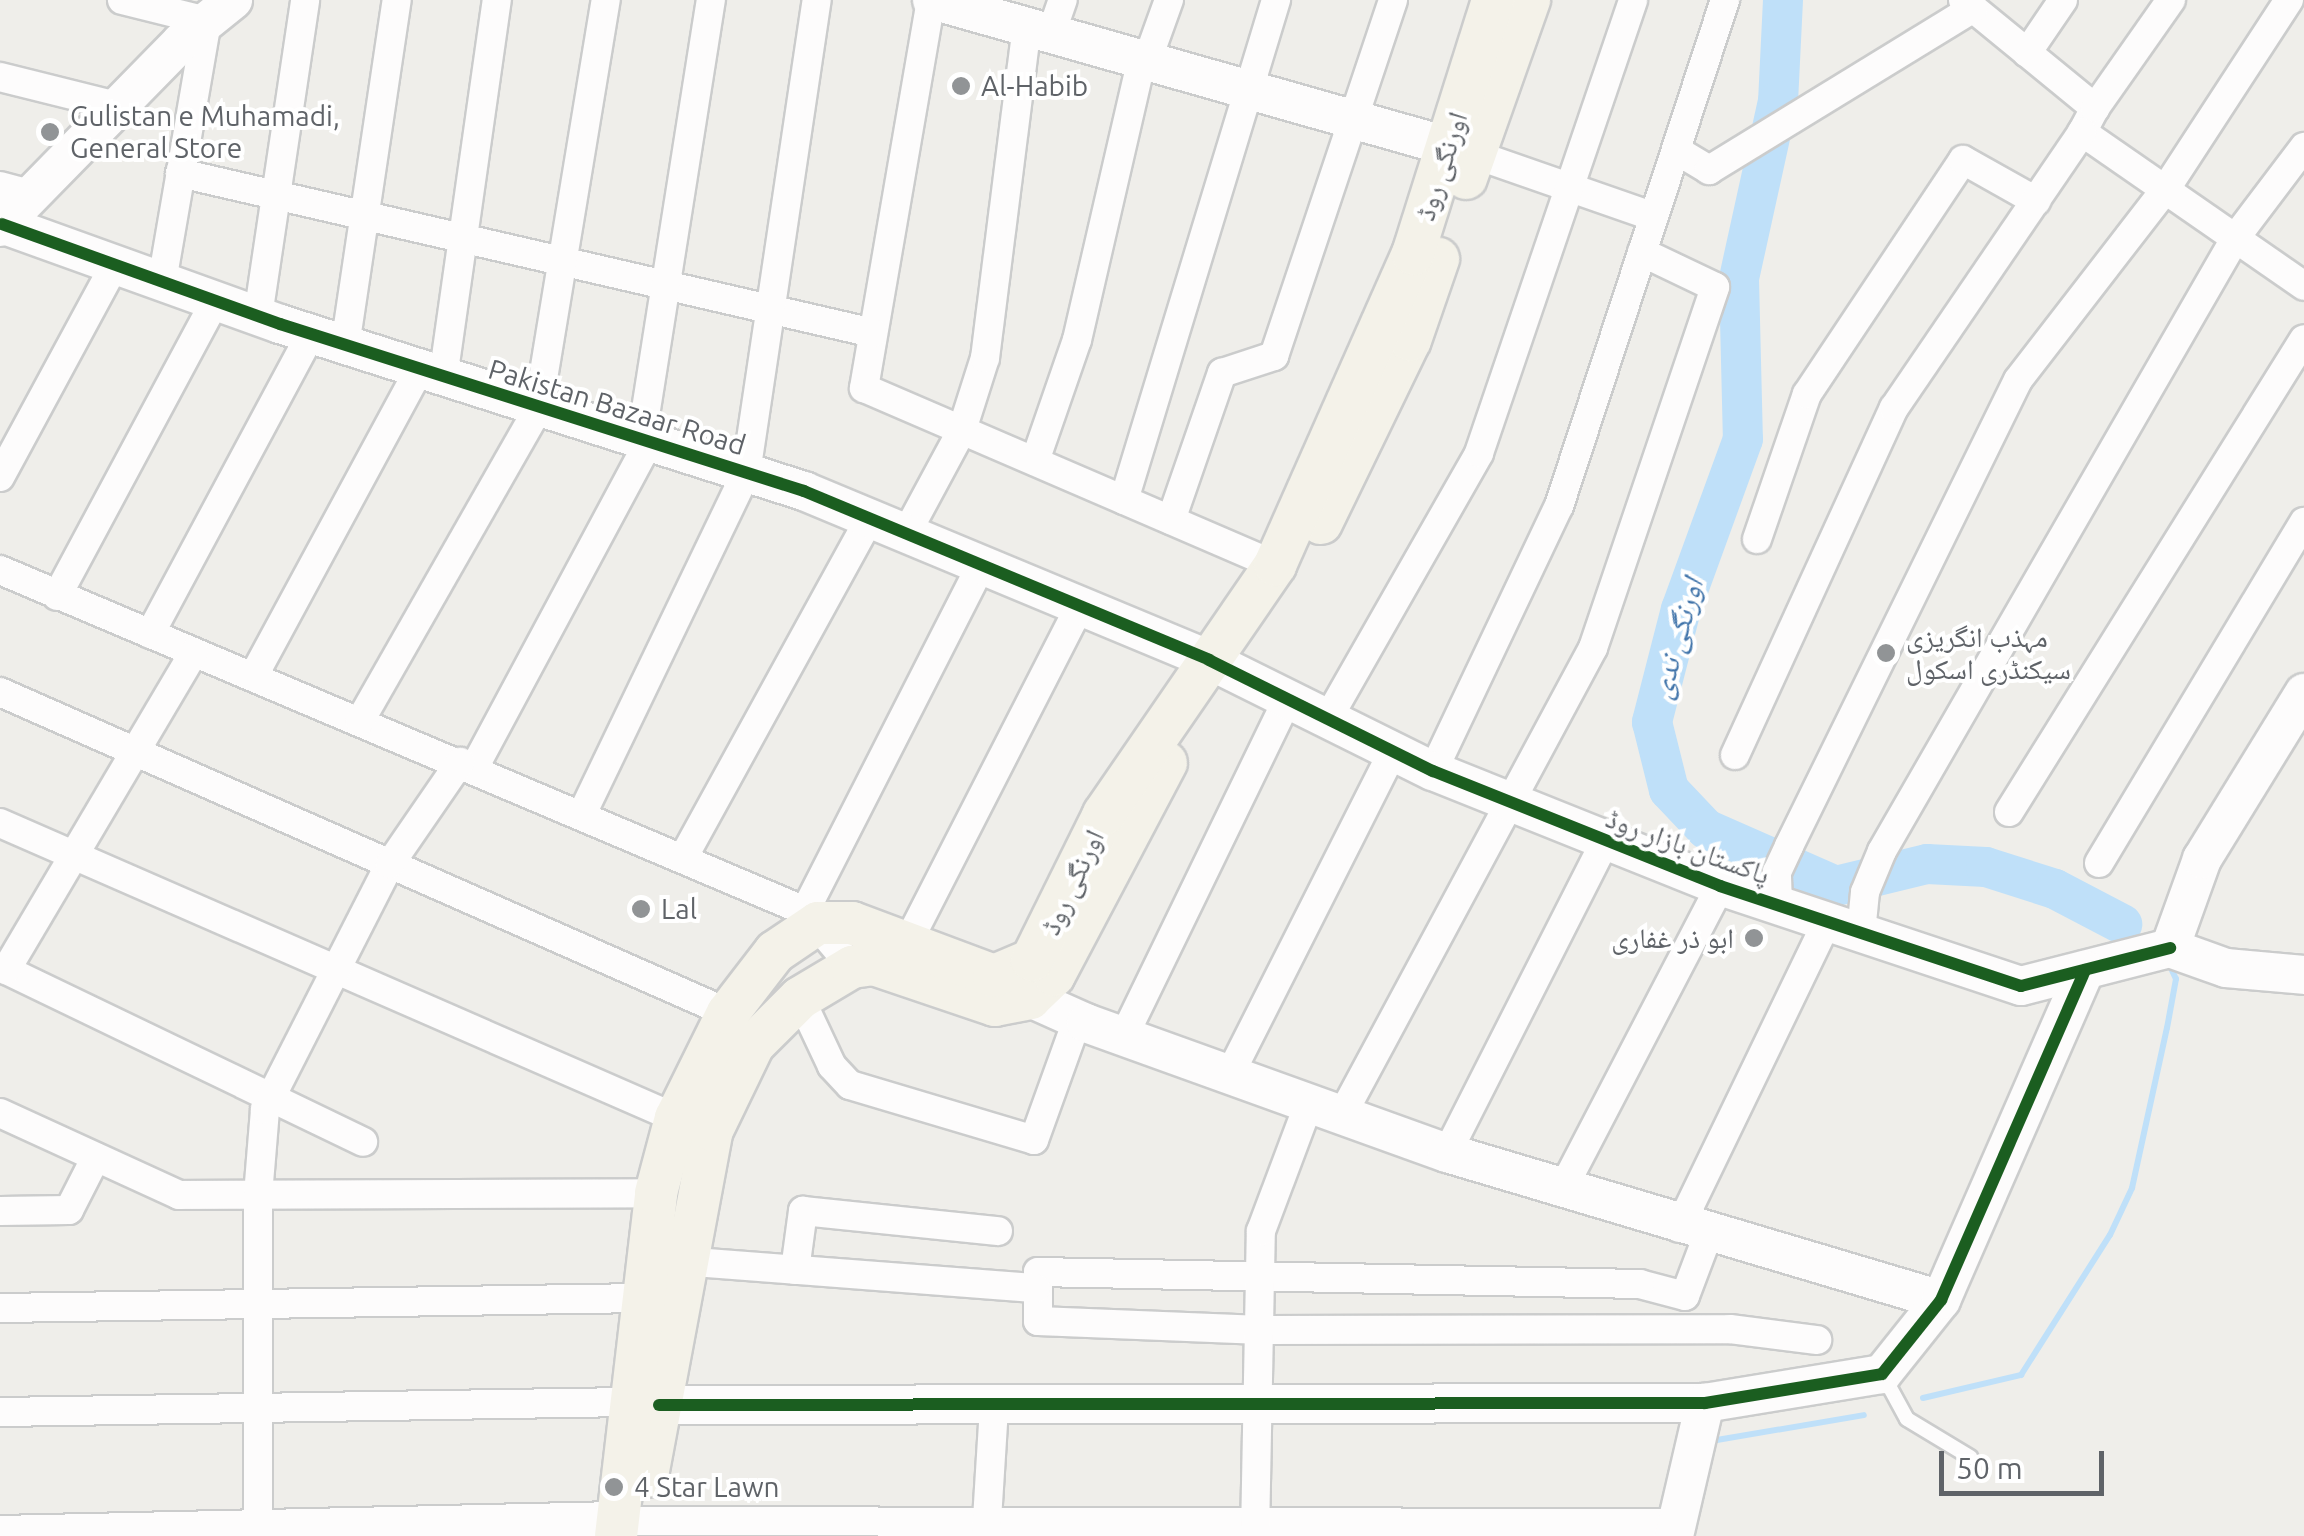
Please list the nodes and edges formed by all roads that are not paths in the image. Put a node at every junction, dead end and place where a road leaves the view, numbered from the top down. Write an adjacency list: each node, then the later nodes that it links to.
1 (122, 0): 20 (street)
2 (304, 0): 36 (street)
3 (398, 0): 38 (street)
4 (497, 0): 41 (street)
5 (606, 0): 44 (street)
6 (711, 0): 47 (street)
7 (817, 0): 50 (street)
8 (931, 0): 21 (street); 52 (street)
9 (1169, 0): 23 (street)
10 (1276, 0): 25 (street)
11 (1393, 0): 27 (street)
12 (1494, 0): 30 (main road, اورنگی روڈ)
13 (1529, 0): 30 (main road, اورنگی روڈ)
14 (1634, 0): 33 (street)
15 (1725, 0): 31 (street)
16 (2063, 0): 22 (street)
17 (2171, 0): 28 (street)
18 (2289, 0): 35 (street)
19 (1968, 4): 22 (street); 31 (street)
20 (220, 10): 26 (street); 32 (street)
21 (1047, 20): 23 (street); 57 (street)
22 (2027, 53): 28 (street)
23 (1144, 60): 25 (street); 59 (street)
24 (0, 77): 26 (street)
25 (1245, 89): 27 (street); 62 (street)
26 (116, 106): 34 (street)
27 (1350, 118): 30 (street); 64 (street)
28 (2089, 120): 35 (street); 37 (street)
29 (2304, 147): 42 (street)
30 (1461, 150): 33 (street); 68 (main road, اورنگی روڈ); 75 (main road, اورنگی روڈ)
31 (1676, 150): 39 (street)
32 (180, 173): 36 (street); 46 (street)
33 (1570, 187): 39 (street); 80 (street)
34 (14, 190): 40 (street)
35 (2165, 190): 42 (street); 97 (street)
36 (276, 195): 38 (street); 51 (street)
37 (2036, 200): 67 (street); 84 (street)
38 (365, 216): 41 (street); 54 (street)
39 (1654, 217): 43 (street)
40 (1, 225): 45 (street, Pakistan Bazaar Road)
41 (464, 238): 44 (street); 55 (street)
42 (2236, 238): 48 (street); 99 (street)
43 (1642, 252): 86 (street); 87 (street)
44 (562, 261): 47 (street); 56 (street)
45 (115, 264): 46 (street, Pakistan Bazaar Road); 61 (street)
46 (162, 282): 49 (street, Pakistan Bazaar Road)
47 (666, 285): 50 (street); 58 (street)
48 (2304, 286)
49 (215, 300): 51 (street, Pakistan Bazaar Road); 71 (street)
50 (770, 310): 52 (street); 60 (street)
51 (258, 316): 54 (street, Pakistan Bazaar Road)
52 (873, 333): 57 (street)
53 (2304, 339): 88 (street)
54 (328, 340): 55 (street, Pakistan Bazaar Road); 73 (street)
55 (431, 374): 56 (street, Pakistan Bazaar Road); 76 (street)
56 (538, 409): 58 (street, Pakistan Bazaar Road); 81 (street)
57 (962, 430): 59 (street); 66 (street)
58 (645, 442): 60 (street, Pakistan Bazaar Road); 85 (street)
59 (1035, 461): 62 (street)
60 (746, 473): 63 (street, Pakistan Bazaar Road); 89 (street)
61 (0, 477)
62 (1124, 500): 64 (street)
63 (870, 518): 66 (street, Pakistan Bazaar Road); 93 (street)
64 (1171, 520): 68 (street)
65 (2304, 522): 94 (street)
66 (906, 534): 69 (street, Pakistan Bazaar Road)
67 (1757, 538)
68 (1275, 565): 75 (main road, اورنگی روڈ)
69 (980, 566): 72 (street, Pakistan Bazaar Road); 98 (street)
70 (0, 570): 71 (street)
71 (57, 596): 73 (street)
72 (1079, 608): 75 (street, Pakistan Bazaar Road); 100 (street)
73 (150, 634): 74 (street)
74 (194, 652): 76 (street); 82 (street)
75 (1220, 665): 79 (street, پاکستان بازار روڈ); 107 (main road, اورنگی روڈ)
76 (253, 677): 81 (street)
77 (0, 692): 82 (street)
78 (2304, 692): 101 (street)
79 (1286, 700): 80 (street, پاکستان بازار روڈ); 111 (street)
80 (1327, 720): 83 (street, پاکستان بازار روڈ)
81 (360, 721): 85 (street)
82 (136, 752): 92 (street); 95 (street)
83 (1393, 752): 86 (street, پاکستان بازار روڈ); 112 (street)
84 (1735, 755)
85 (467, 765): 89 (street); 95 (street)
86 (1433, 771): 87 (street, پاکستان بازار روڈ)
87 (1505, 801): 91 (street, پاکستان بازار روڈ); 114 (street)
88 (2010, 812)
89 (582, 814): 93 (street)
90 (0, 823): 92 (street)
91 (1604, 843): 96 (street, پاکستان بازار روڈ); 118 (street)
92 (74, 855): 103 (street); 104 (street)
93 (683, 858): 98 (street)
94 (2098, 863)
95 (390, 864): 104 (street); 109 (street)
96 (1720, 886): 97 (street, پاکستان بازار روڈ); 120 (street)
97 (1778, 888): 99 (street, پاکستان بازار روڈ)
98 (812, 917): 100 (main road); 102 (street); 109 (main road)
99 (1844, 927): 105 (street, پاکستان بازار روڈ); 125 (street)
100 (908, 942): 107 (main road)
101 (2170, 948): 105 (street, پاکستان بازار روڈ); 106 (street)
102 (852, 967): 107 (main road); 108 (main road)
103 (3, 968): 113 (street)
104 (338, 970): 113 (street); 116 (street)
105 (2085, 970): 131 (street)
106 (2304, 975)
107 (1017, 986): 110 (street)
108 (800, 998): 110 (street); 126 (main road)
109 (728, 1013): 116 (main road)
110 (1078, 1018): 111 (street)
111 (1124, 1036): 112 (street)
112 (1230, 1074): 114 (street)
113 (272, 1098): 117 (street); 122 (street)
114 (1325, 1109): 118 (street); 128 (street)
115 (0, 1113): 119 (street)
116 (676, 1118): 121 (main road)
117 (362, 1142)
118 (1447, 1153): 120 (street)
119 (96, 1157): 122 (street); 123 (street)
120 (1561, 1192): 125 (street)
121 (656, 1193): 122 (street); 130 (main road)
122 (258, 1195): 132 (street)
123 (0, 1211)
124 (998, 1231): 127 (street)
125 (1694, 1232): 128 (street); 131 (street)
126 (682, 1262): 127 (street); 137 (main road)
127 (794, 1270): 129 (street)
128 (1262, 1280): 129 (street); 134 (street)
129 (1036, 1288): 134 (street)
130 (642, 1298): 132 (street); 137 (main road)
131 (1941, 1300): 136 (street)
132 (259, 1304): 133 (street); 140 (street)
133 (0, 1308)
134 (1262, 1330): 135 (street); 139 (street)
135 (1816, 1340)
136 (1882, 1374): 138 (street); 143 (lane)
137 (644, 1403): 140 (street); 141 (street); 146 (main road)
138 (1706, 1403): 139 (street); 144 (street)
139 (1263, 1404): 141 (street); 145 (street)
140 (258, 1408): 142 (street); 148 (street)
141 (994, 1408): 147 (street)
142 (0, 1412)
143 (1970, 1457)
144 (1664, 1526): 145 (street)
145 (1255, 1527): 147 (street)
146 (628, 1528): 147 (street); 148 (street)
147 (986, 1528)
148 (258, 1533): 149 (street)
149 (0, 1535)

